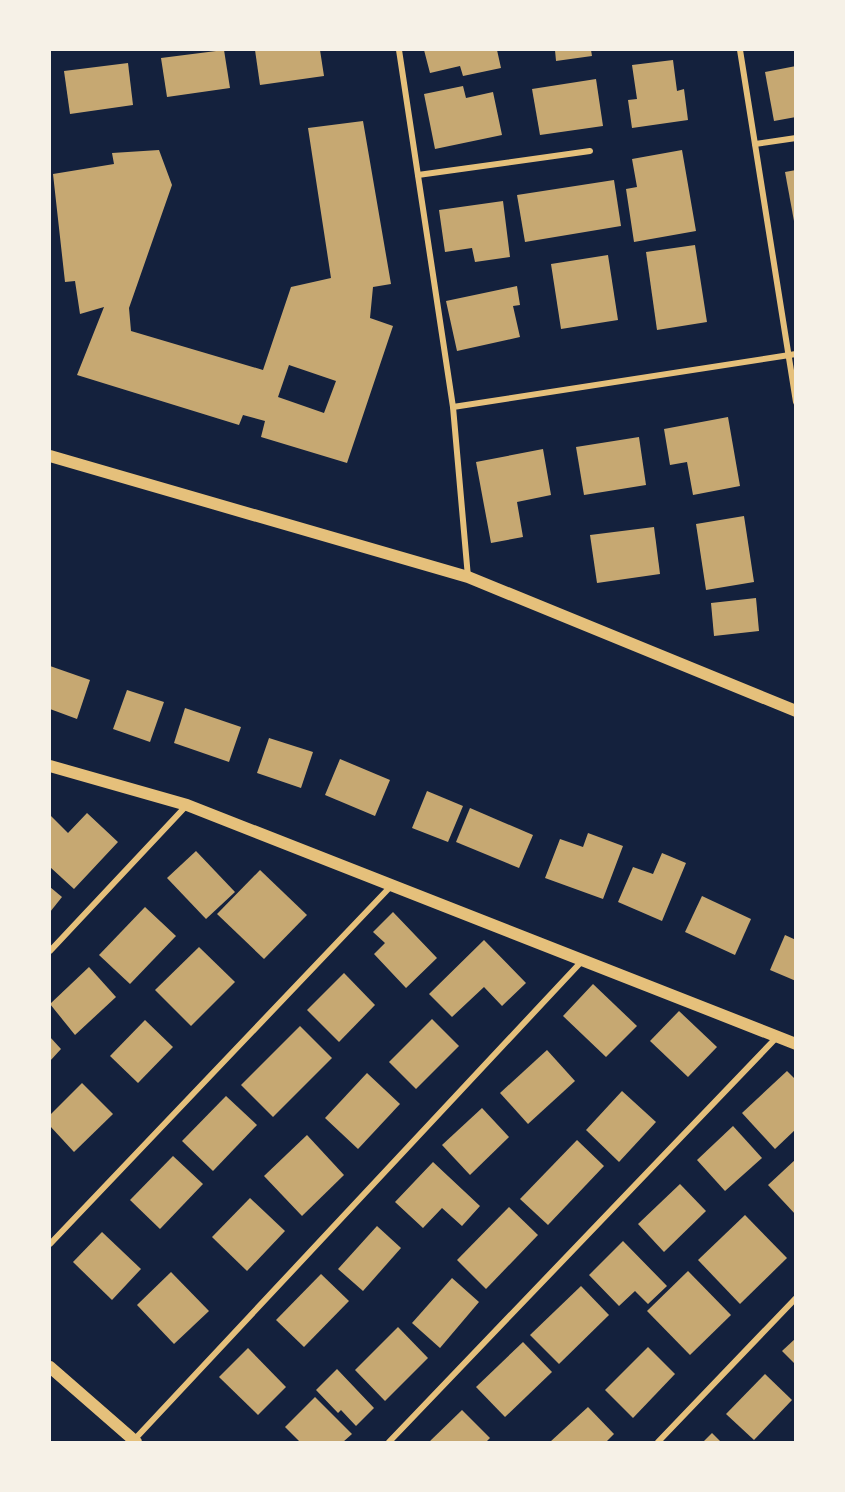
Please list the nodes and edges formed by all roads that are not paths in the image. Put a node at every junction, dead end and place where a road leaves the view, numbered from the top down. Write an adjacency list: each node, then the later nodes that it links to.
1 (399, 50): 6 (street)
2 (740, 50): 4 (street)
3 (795, 138): 4 (street)
4 (755, 144): 7 (street)
5 (590, 151): 6 (street)
6 (418, 175): 9 (street)
7 (792, 354): 8 (street); 9 (street)
8 (795, 402)
9 (453, 407): 11 (street)
10 (50, 456): 11 (main road)
11 (468, 577): 12 (main road)
12 (795, 711)
13 (50, 766): 14 (main road)
14 (187, 805): 15 (main road); 16 (street)
15 (392, 885): 17 (main road); 20 (street)
16 (50, 951)
17 (583, 960): 18 (main road); 23 (street)
18 (777, 1037): 19 (main road); 24 (street)
19 (795, 1044)
20 (50, 1245)
21 (795, 1298): 25 (street)
22 (50, 1367): 23 (main road)
23 (135, 1442)
24 (389, 1443)
25 (657, 1443)

